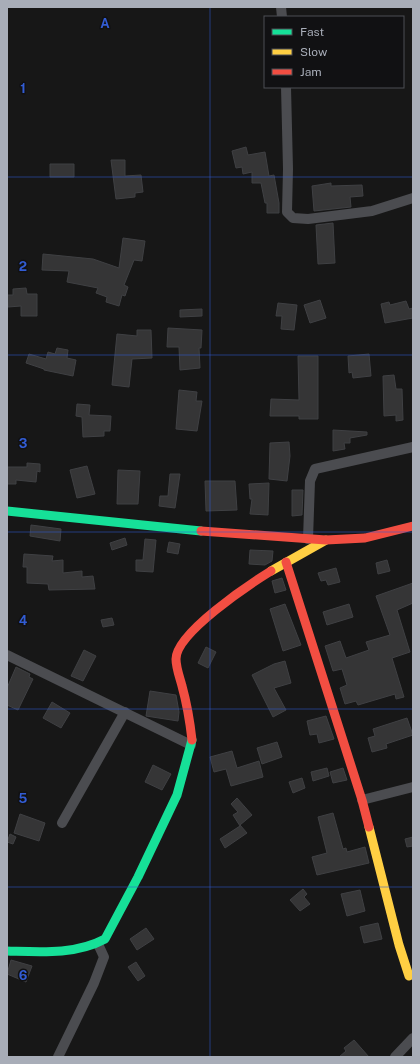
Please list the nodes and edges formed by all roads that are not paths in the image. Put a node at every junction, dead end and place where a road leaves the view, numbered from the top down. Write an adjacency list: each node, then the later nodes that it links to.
1 (286, 88): 2 (street)
2 (413, 198)
3 (413, 447): 6 (street)
4 (7, 511): 6 (street)
5 (413, 526): 7 (street)
6 (308, 539): 7 (street)
7 (326, 540): 8 (street)
8 (286, 562): 11 (street); 13 (street)
9 (7, 655): 10 (street)
10 (125, 712): 11 (street); 14 (street)
11 (191, 744): 15 (street)
12 (413, 787): 13 (street)
13 (362, 800): 17 (street)
14 (62, 823)
15 (98, 944): 16 (street); 19 (street)
16 (7, 952)
17 (409, 976)
18 (413, 1038): 20 (street)
19 (58, 1057)
20 (395, 1057)

